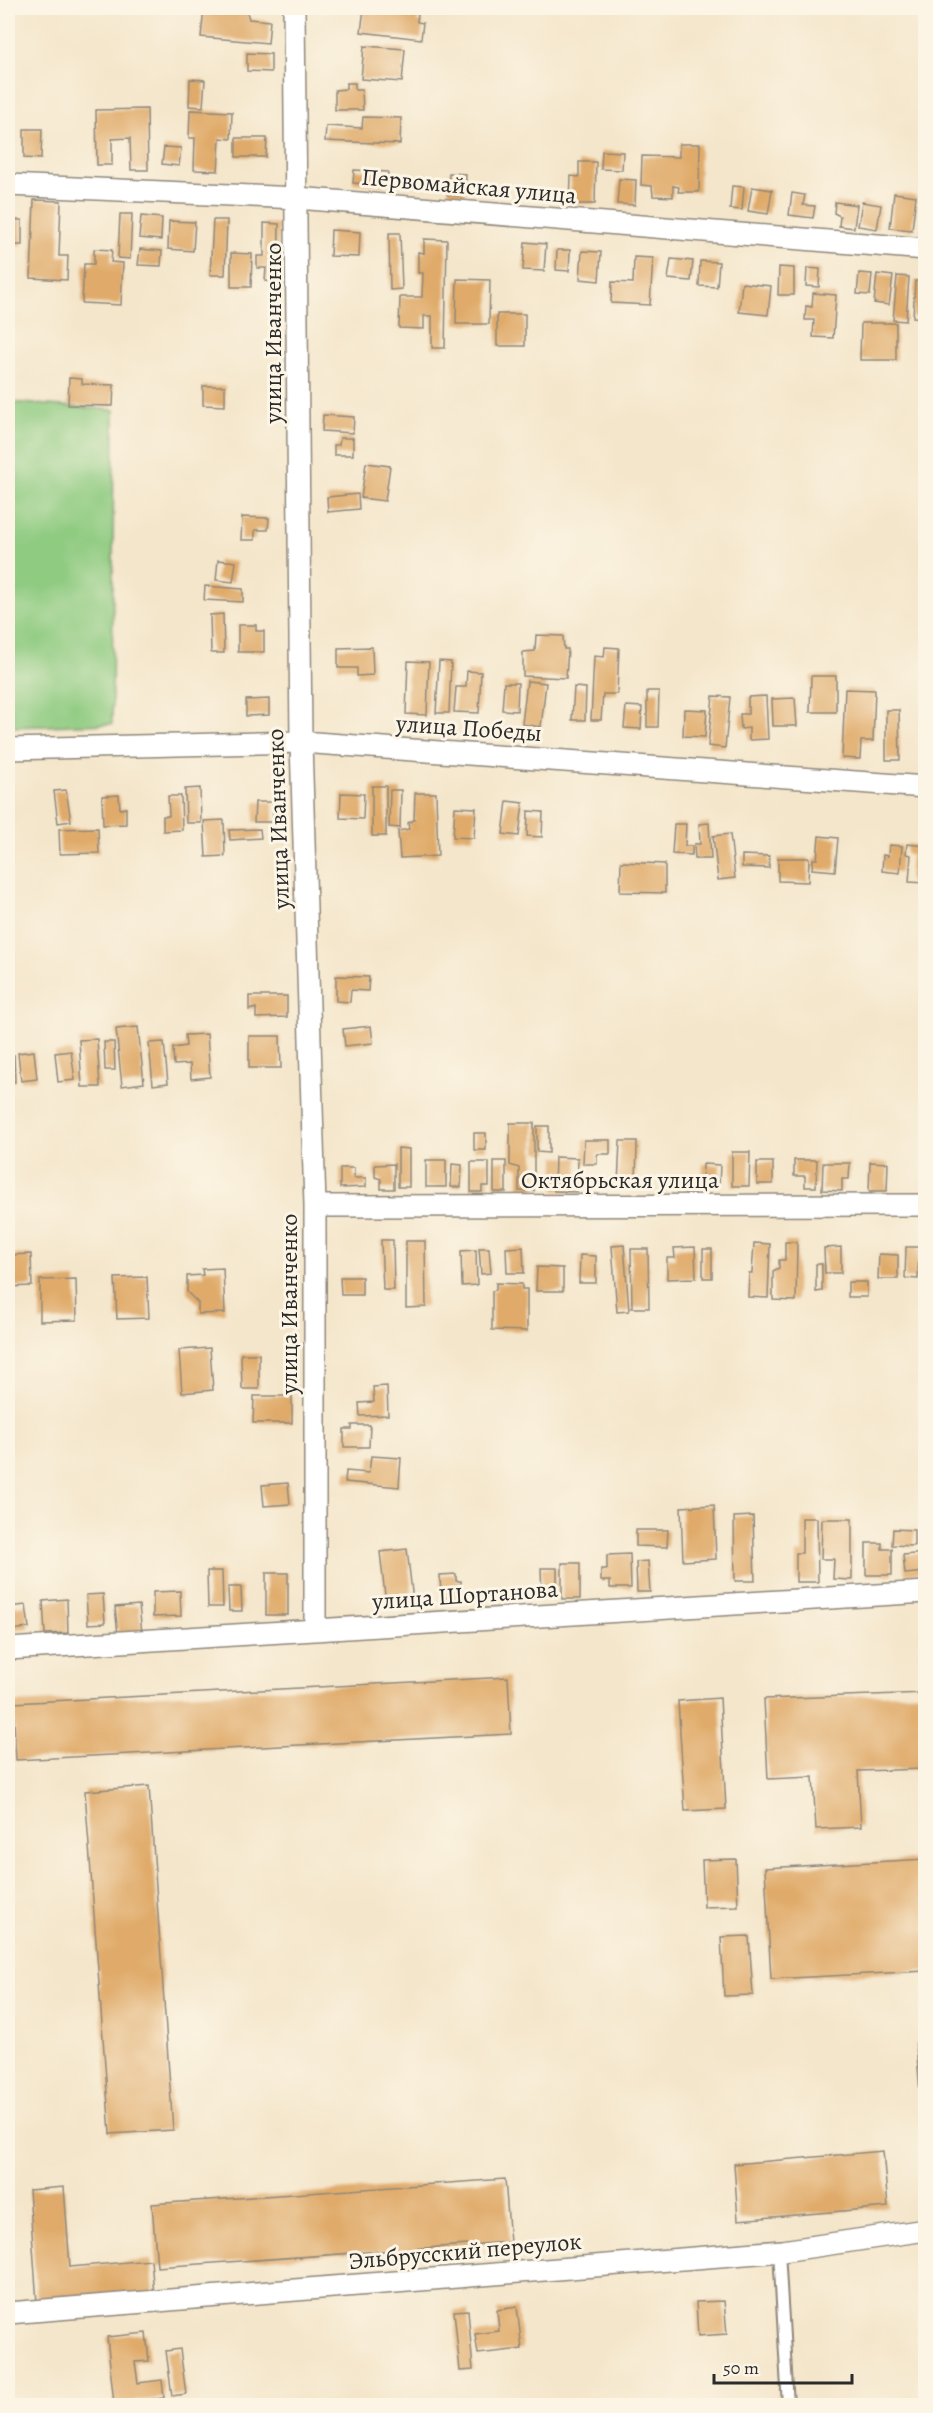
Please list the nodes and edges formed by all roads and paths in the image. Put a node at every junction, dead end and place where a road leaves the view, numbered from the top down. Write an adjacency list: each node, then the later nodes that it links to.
1 (294, 8): 3 (street, улица Иванченко)
2 (8, 184): 3 (street, Первомайская улица)
3 (297, 198): 4 (street, Первомайская улица); 5 (street, улица Иванченко)
4 (926, 249)
5 (301, 742): 6 (street, улица Победы); 7 (street, улица Победы); 9 (street, улица Иванченко)
6 (8, 749)
7 (926, 787)
8 (926, 1205): 9 (street, Октябрьская улица)
9 (315, 1206): 11 (street, улица Иванченко)
10 (926, 1592): 11 (street, улица Шортанова)
11 (315, 1629): 12 (street, улица Шортанова)
12 (8, 1649)
13 (926, 2230): 14 (street, Эльбрусский переулок)
14 (779, 2251): 15 (street, Эльбрусский переулок); 16 (lane)
15 (8, 2313)
16 (788, 2406)

